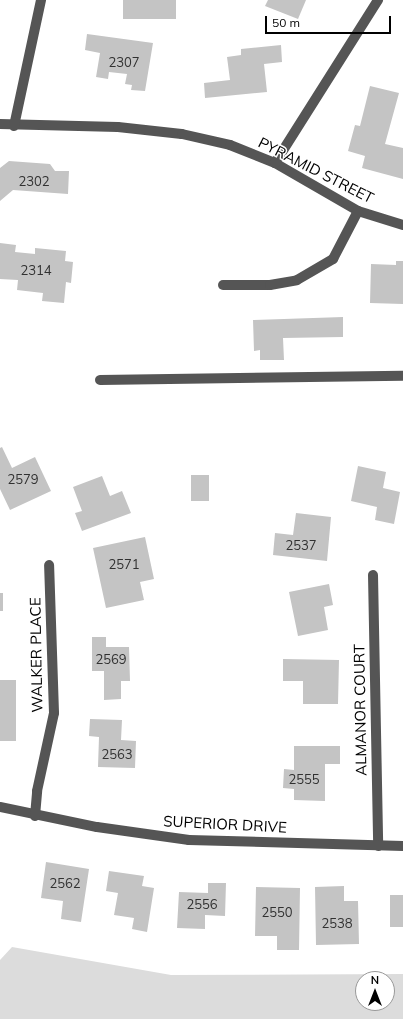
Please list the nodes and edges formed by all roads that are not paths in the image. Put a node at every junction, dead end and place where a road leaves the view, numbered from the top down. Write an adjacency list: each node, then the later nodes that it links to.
1 (41, 0): 4 (street)
2 (378, 0): 5 (street)
3 (0, 124): 4 (street, PYRAMID STREET)
4 (14, 126): 5 (street, PYRAMID STREET)
5 (276, 163): 6 (street, PYRAMID STREET)
6 (358, 211): 7 (street, PYRAMID STREET); 8 (street)
7 (403, 226)
8 (223, 286)
9 (403, 376): 10 (street)
10 (100, 380)
11 (49, 565): 14 (street, WALKER PLACE)
12 (373, 575): 15 (street, ALMANOR COURT)
13 (0, 807): 14 (street, SUPERIOR DRIVE)
14 (35, 816): 15 (street, SUPERIOR DRIVE)
15 (378, 846): 16 (street, SUPERIOR DRIVE)
16 (403, 846)

